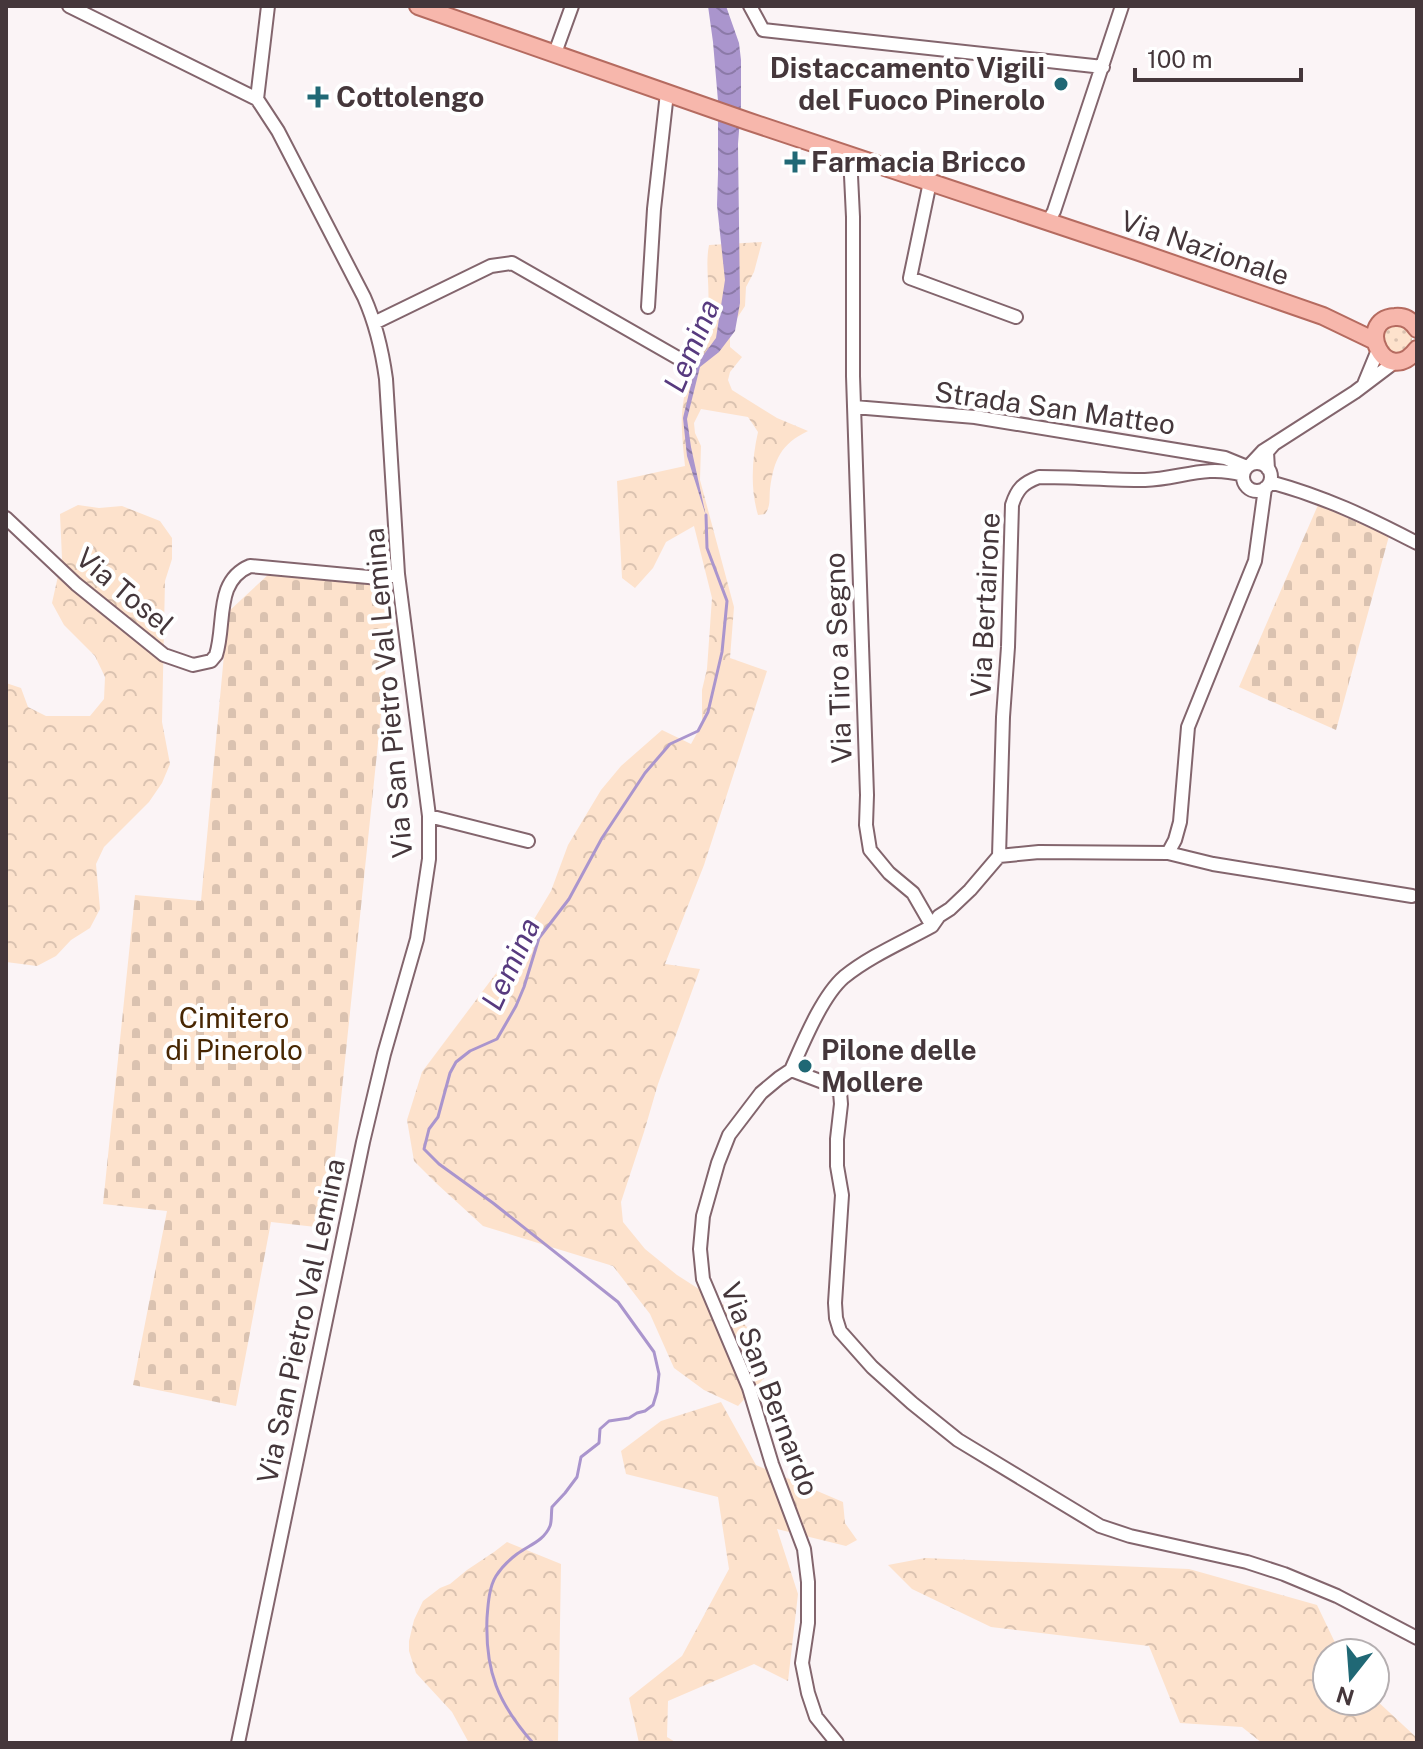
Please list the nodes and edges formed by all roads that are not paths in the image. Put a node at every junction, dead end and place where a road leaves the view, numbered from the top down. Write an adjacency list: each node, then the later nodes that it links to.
1 (69, 6): 10 (street)
2 (268, 6): 10 (street)
3 (418, 6): 7 (main road, Via Nazionale)
4 (572, 6): 7 (street)
5 (750, 6): 8 (street)
6 (1122, 6): 8 (street)
7 (555, 53): 9 (main road, Via Nazionale)
8 (1103, 67): 13 (street)
9 (667, 93): 11 (main road, Via Nazionale); 14 (street)
10 (257, 99): 16 (street, Via San Pietro Val Lemina)
11 (850, 155): 12 (main road, Via Nazionale); 25 (street, Via Tiro a Segno)
12 (930, 182): 13 (main road, Via Nazionale); 15 (street)
13 (1048, 222): 19 (main road, Via Nazionale)
14 (648, 307)
15 (1016, 317)
16 (374, 323): 22 (street); 31 (street, Via San Pietro Val Lemina)
17 (1381, 323): 18 (main road, Via Nazionale); 19 (main road, Via Nazionale); 20 (main road)
18 (1415, 323)
19 (1344, 326): 20 (main road, Via Nazionale)
20 (1376, 346): 23 (main road, Via Nazionale); 24 (street)
21 (1416, 352): 23 (main road)
22 (678, 358)
23 (1396, 361): 24 (street)
24 (1364, 385): 26 (street)
25 (854, 407): 27 (street, Strada San Matteo); 37 (street, Via Tiro a Segno)
26 (1274, 444): 27 (street); 28 (street)
27 (1247, 469): 28 (street); 28 (street); 35 (street, Via Bertairone)
28 (1267, 480): 30 (street); 34 (street)
29 (6, 518): 31 (street, Via Tosel)
30 (1417, 543)
31 (398, 574): 32 (street, Via San Pietro Val Lemina)
32 (429, 816): 33 (street); 40 (street, Via San Pietro Val Lemina)
33 (528, 841)
34 (1168, 853): 35 (street); 36 (street)
35 (999, 856): 37 (street)
36 (1412, 896)
37 (932, 926): 38 (street)
38 (791, 1070): 39 (street); 41 (street, Via San Bernardo)
39 (1417, 1638)
40 (238, 1743)
41 (837, 1743)

